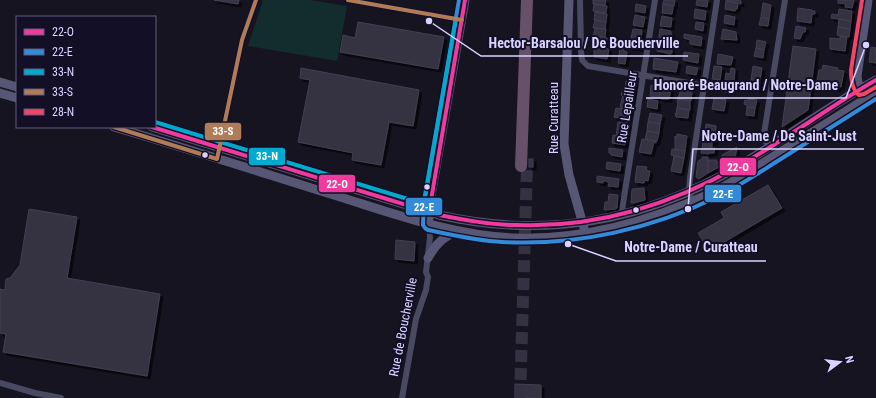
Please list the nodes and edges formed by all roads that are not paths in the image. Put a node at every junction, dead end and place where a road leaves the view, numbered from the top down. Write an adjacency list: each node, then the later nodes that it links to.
1 (256, 0): 27 (street)
2 (348, 0): 12 (street)
3 (465, 0): 12 (main road, Rue de Boucherville)
4 (527, 0): 5 (highway)
5 (533, 0)
6 (568, 0): 34 (main road, Rue Curatteau)
7 (580, 0): 13 (street)
8 (655, 0): 13 (street, Rue Lepailleur)
9 (717, 0): 16 (street)
10 (785, 0): 26 (street)
11 (868, 0): 18 (main road)
12 (462, 20): 32 (main road, Rue de Boucherville)
13 (643, 76): 16 (street); 33 (street, Rue Lepailleur)
14 (876, 80): 18 (main road)
15 (0, 82): 17 (main road)
16 (704, 86): 19 (street); 30 (street)
17 (16, 87)
18 (861, 89): 23 (main road); 26 (main road)
19 (730, 90)
20 (876, 92): 23 (main road)
21 (0, 93): 22 (main road)
22 (16, 98)
23 (867, 98): 28 (main road)
24 (117, 128): 29 (main road)
25 (155, 128): 27 (main road)
26 (770, 146): 28 (street); 30 (main road)
27 (220, 148): 29 (street); 32 (main road)
28 (776, 155): 31 (main road)
29 (217, 159): 35 (main road)
30 (689, 191): 31 (street); 33 (main road)
31 (692, 201): 37 (main road)
32 (429, 212): 34 (main road); 35 (main road, Rue de Boucherville)
33 (618, 216): 34 (main road)
34 (582, 223): 37 (main road, Rue Curatteau)
35 (428, 224): 36 (main road); 38 (street, Rue de Boucherville)
36 (456, 231): 37 (main road); 38 (main road)
37 (586, 233)
38 (428, 258): 41 (street, Rue de Boucherville)
39 (0, 383): 40 (street)
40 (61, 398)
41 (402, 398)

